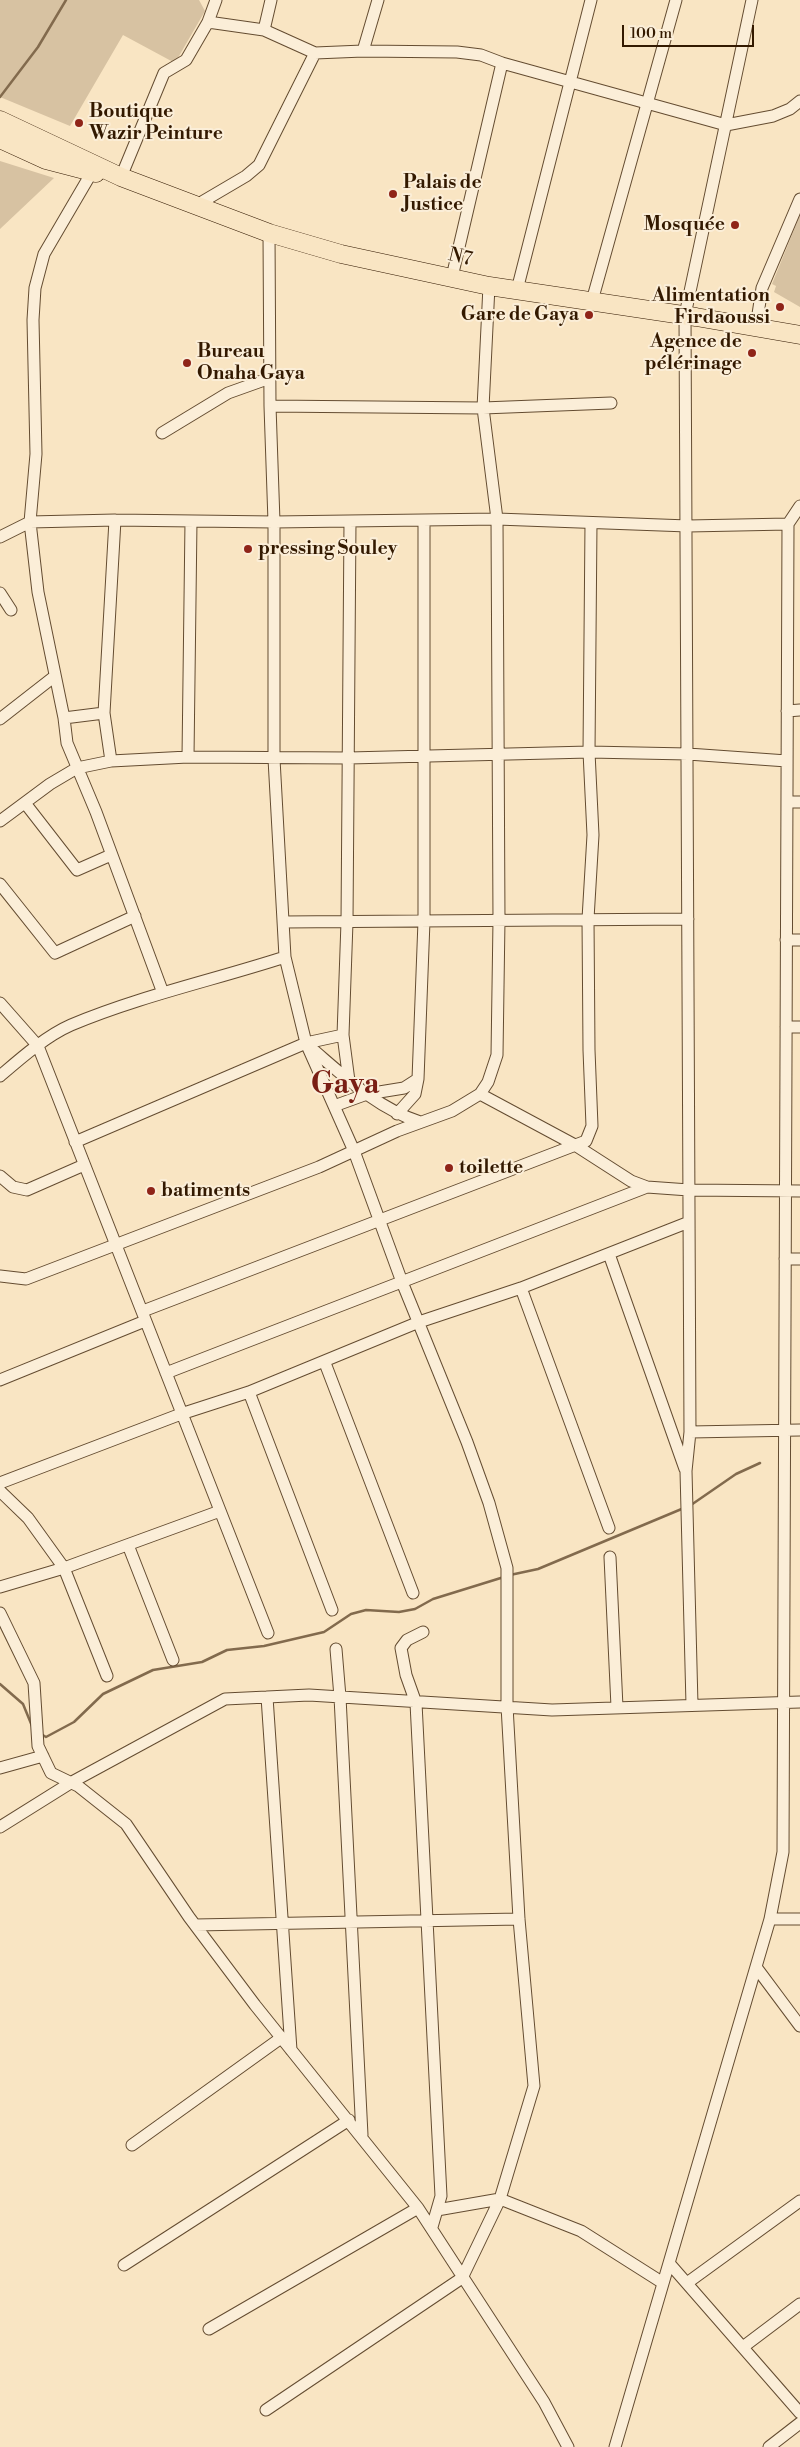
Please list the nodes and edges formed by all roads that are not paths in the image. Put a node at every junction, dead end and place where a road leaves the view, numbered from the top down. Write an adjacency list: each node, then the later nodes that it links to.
1 (216, 0): 7 (street)
2 (271, 0): 8 (street)
3 (378, 0): 9 (street)
4 (591, 0): 12 (street)
5 (676, 0): 14 (street)
6 (752, 0): 16 (street)
7 (208, 22): 8 (street); 19 (street)
8 (264, 30): 10 (street)
9 (363, 51): 10 (street); 11 (street)
10 (315, 53): 21 (street)
11 (502, 63): 12 (street); 23 (street)
12 (570, 82): 14 (street); 25 (street)
13 (800, 101): 16 (street)
14 (649, 104): 16 (street); 26 (street)
15 (1, 121): 19 (main road)
16 (726, 125): 27 (street)
17 (0, 139): 18 (main road)
18 (92, 172): 19 (main road); 41 (street)
19 (121, 177): 21 (main road, N7)
20 (800, 199): 28 (street)
21 (195, 206): 22 (main road, N7)
22 (269, 233): 23 (main road, N7); 30 (street)
23 (452, 277): 24 (main road, N7)
24 (489, 286): 25 (main road, N7); 33 (street)
25 (517, 290): 26 (main road, N7)
26 (592, 301): 27 (main road, N7)
27 (686, 315): 28 (main road, N7); 45 (street)
28 (756, 327): 29 (main road, N7)
29 (800, 335)
30 (270, 378): 32 (street); 34 (street)
31 (611, 403): 33 (street)
32 (270, 406): 33 (street); 42 (street)
33 (483, 408): 36 (street)
34 (162, 433)
35 (800, 506): 44 (street)
36 (497, 519): 38 (street); 43 (street); 57 (street)
37 (115, 520): 39 (street); 41 (street); 52 (street)
38 (424, 520): 40 (street); 59 (street)
39 (191, 521): 42 (street); 58 (street)
40 (350, 521): 42 (street); 61 (street)
41 (30, 522): 46 (street); 49 (street)
42 (274, 522): 60 (street)
43 (591, 523): 45 (street); 55 (street)
44 (788, 524): 45 (street); 51 (street)
45 (688, 526): 56 (street)
46 (0, 537)
47 (0, 593): 48 (street)
48 (12, 610)
49 (55, 676): 53 (street); 54 (street)
50 (800, 710): 51 (street)
51 (787, 711): 63 (street)
52 (104, 713): 54 (street); 62 (street)
53 (1, 717)
54 (64, 718): 64 (street)
55 (589, 752): 56 (street); 57 (street); 72 (street)
56 (688, 754): 63 (street); 73 (street)
57 (497, 755): 59 (street); 74 (street)
58 (188, 757): 60 (street); 62 (street)
59 (425, 757): 61 (street); 75 (street)
60 (274, 758): 61 (street); 76 (street)
61 (349, 758): 77 (street)
62 (111, 761): 64 (street)
63 (787, 761): 65 (street)
64 (77, 768): 67 (street); 69 (street)
65 (787, 802): 66 (street); 78 (street)
66 (800, 802)
67 (25, 803): 68 (street); 69 (street)
68 (0, 821)
69 (111, 855): 71 (street)
70 (0, 884): 71 (street)
71 (135, 916): 81 (street)
72 (588, 918): 73 (street); 74 (street); 97 (street)
73 (688, 919): 102 (street)
74 (499, 920): 75 (street); 92 (street)
75 (424, 921): 77 (street); 89 (street)
76 (283, 922): 77 (street); 80 (street)
77 (347, 922): 85 (street)
78 (786, 940): 79 (street); 83 (street)
79 (800, 940)
80 (286, 958): 81 (street); 86 (street)
81 (163, 993): 87 (street)
82 (0, 1002): 87 (street)
83 (786, 1027): 84 (street); 103 (street)
84 (800, 1027)
85 (342, 1035): 86 (street); 90 (street)
86 (306, 1043): 90 (street); 93 (street); 96 (street)
87 (38, 1046): 88 (street); 96 (street)
88 (0, 1075)
89 (418, 1079): 91 (street); 94 (street)
90 (349, 1081): 91 (street)
91 (367, 1094): 93 (street); 94 (street)
92 (480, 1094): 95 (street); 97 (street)
93 (334, 1106): 98 (street)
94 (397, 1114): 95 (street)
95 (420, 1122): 98 (street)
96 (75, 1142): 99 (street)
97 (575, 1145): 101 (street); 105 (street)
98 (354, 1151): 105 (street); 107 (street)
99 (84, 1164): 100 (street); 107 (street)
100 (0, 1176)
101 (646, 1187): 102 (street); 112 (street)
102 (689, 1190): 103 (street); 106 (street)
103 (785, 1191): 104 (street); 109 (street)
104 (800, 1191)
105 (380, 1218): 112 (street); 114 (street)
106 (689, 1222): 108 (street); 123 (street)
107 (115, 1245): 111 (street); 114 (street)
108 (609, 1254): 113 (street); 124 (street)
109 (785, 1259): 110 (street); 122 (street)
110 (800, 1259)
111 (0, 1276)
112 (402, 1282): 115 (street); 117 (street)
113 (521, 1288): 115 (street); 128 (street)
114 (144, 1316): 117 (street); 118 (street)
115 (419, 1322): 116 (street); 147 (street)
116 (325, 1362): 119 (street); 133 (street)
117 (166, 1373): 120 (street)
118 (0, 1380)
119 (249, 1392): 120 (street); 134 (street)
120 (181, 1414): 125 (street); 127 (street)
121 (800, 1430): 122 (street)
122 (784, 1431): 123 (street); 143 (street)
123 (690, 1432): 124 (street)
124 (686, 1471): 146 (street)
125 (0, 1483)
126 (0, 1491): 131 (street)
127 (220, 1511): 129 (street); 137 (street)
128 (609, 1528)
129 (128, 1545): 131 (street); 139 (street)
130 (610, 1557): 148 (street)
131 (64, 1568): 132 (street); 140 (street)
132 (0, 1587)
133 (413, 1593)
134 (332, 1610)
135 (0, 1613): 149 (street)
136 (424, 1632): 145 (street)
137 (268, 1633)
138 (336, 1649): 142 (street)
139 (172, 1660)
140 (107, 1676)
141 (267, 1697): 142 (street); 151 (street); 158 (street)
142 (340, 1697): 145 (street); 157 (street)
143 (784, 1702): 144 (street); 146 (street); 154 (street)
144 (800, 1702)
145 (416, 1703): 147 (street); 156 (street)
146 (692, 1704): 148 (street)
147 (508, 1706): 148 (street); 153 (street)
148 (618, 1707)
149 (43, 1756): 150 (street); 151 (street)
150 (0, 1768)
151 (72, 1782): 152 (street); 159 (street)
152 (0, 1827)
153 (520, 1919): 156 (street); 167 (street)
154 (770, 1919): 155 (street); 160 (street)
155 (800, 1919)
156 (427, 1921): 157 (street); 170 (street)
157 (351, 1922): 158 (street); 165 (street)
158 (282, 1924): 159 (street); 163 (street)
159 (195, 1925): 162 (street)
160 (756, 1967): 161 (street); 172 (street)
161 (800, 2026)
162 (281, 2038): 163 (street); 166 (street)
163 (291, 2051): 164 (street)
164 (350, 2120): 165 (street); 173 (street)
165 (362, 2134): 169 (street)
166 (132, 2145)
167 (500, 2199): 170 (street); 174 (street); 175 (street)
168 (800, 2201): 176 (street)
169 (418, 2208): 171 (street); 178 (street)
170 (437, 2210): 171 (street)
171 (432, 2227): 174 (street)
172 (669, 2263): 175 (street); 176 (street)
173 (124, 2265)
174 (462, 2278): 180 (street); 183 (street)
175 (663, 2283): 184 (street)
176 (687, 2284): 179 (street)
177 (800, 2304): 179 (street)
178 (209, 2329)
179 (743, 2347): 181 (street)
180 (266, 2410)
181 (800, 2413)
182 (800, 2423): 185 (street)
183 (568, 2447)
184 (615, 2447)
185 (769, 2447)

